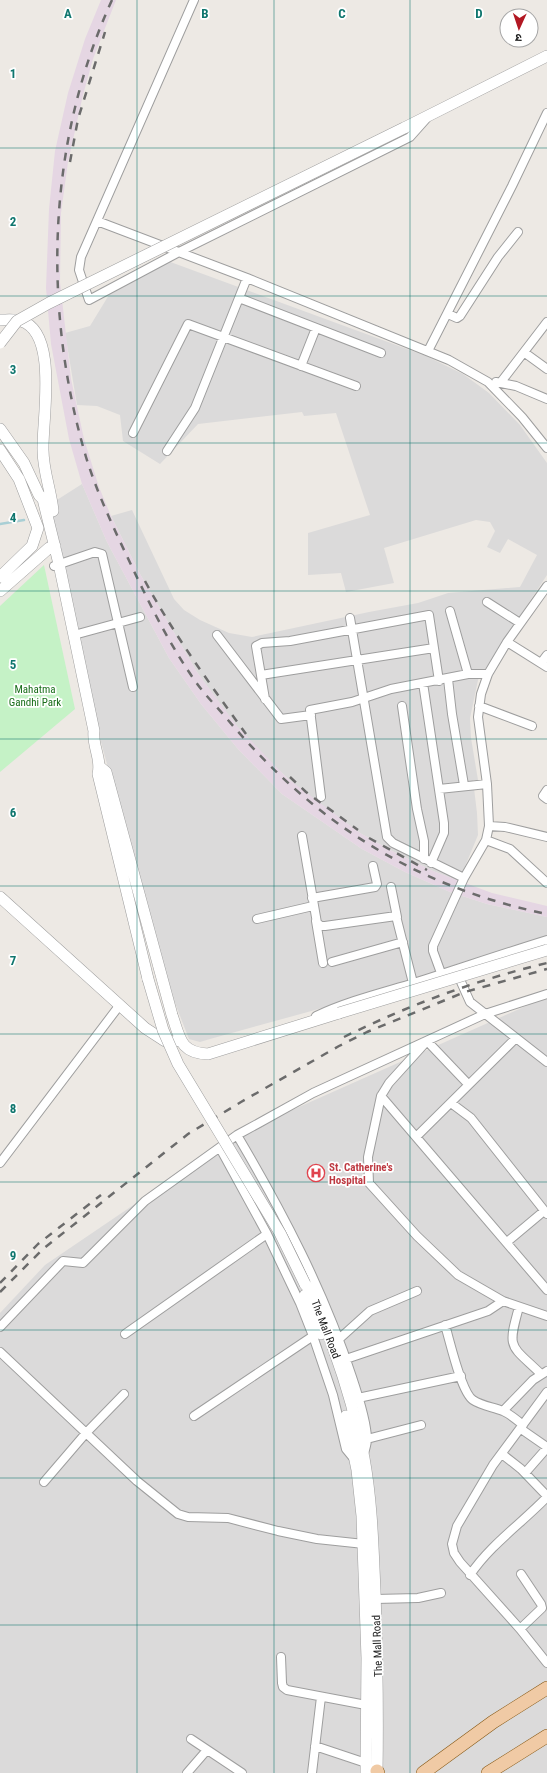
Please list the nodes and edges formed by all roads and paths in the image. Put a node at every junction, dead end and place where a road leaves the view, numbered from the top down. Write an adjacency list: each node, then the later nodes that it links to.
1 (194, 0): 5 (street)
2 (547, 56): 4 (street)
3 (547, 113): 10 (street)
4 (426, 118): 7 (street); 15 (street, bridge)
5 (97, 221): 7 (street); 7 (street)
6 (518, 232): 10 (street)
7 (179, 252): 8 (street)
8 (247, 278): 9 (street); 16 (street)
9 (239, 298): 13 (street); 14 (street)
10 (448, 314): 16 (street)
11 (0, 320): 31 (street)
12 (547, 322): 18 (street)
13 (316, 328): 17 (street); 19 (street)
14 (224, 338): 19 (street); 26 (street); 29 (street)
15 (0, 343)
16 (428, 351): 21 (street)
17 (381, 353)
18 (525, 353): 20 (street); 22 (street)
19 (301, 366): 23 (street)
20 (547, 369)
21 (488, 382): 22 (street); 27 (street)
22 (502, 382): 24 (street)
23 (356, 386)
24 (547, 400)
25 (0, 429): 30 (street)
26 (133, 433)
27 (547, 448)
28 (0, 450): 30 (street)
29 (167, 451)
30 (43, 522): 31 (street); 33 (street)
31 (52, 547): 32 (street); 35 (street)
32 (57, 564): 40 (street); 43 (street); 63 (street)
33 (0, 577)
34 (547, 586): 41 (street)
35 (0, 591)
36 (487, 602): 41 (street)
37 (450, 611): 50 (street)
38 (140, 616): 40 (street)
39 (350, 618): 42 (street)
40 (118, 623): 43 (street); 56 (street)
41 (520, 623): 45 (street)
42 (352, 630): 46 (street); 48 (street); 52 (street)
43 (74, 635): 63 (street)
44 (217, 635): 57 (street)
45 (507, 642): 49 (street); 51 (street)
46 (434, 648): 48 (street); 54 (street)
47 (547, 655): 49 (street)
48 (357, 661): 52 (street); 58 (street)
49 (544, 665)
50 (468, 674): 51 (street); 53 (street)
51 (488, 674): 60 (street)
52 (260, 675): 57 (street)
53 (448, 679): 54 (street); 66 (street)
54 (439, 680): 55 (street)
55 (423, 683): 58 (street); 67 (street)
56 (132, 687)
57 (265, 699): 61 (street)
58 (363, 699): 61 (street); 75 (street)
59 (402, 706): 75 (street)
60 (479, 706): 62 (street); 65 (street)
61 (311, 715): 69 (street)
62 (532, 726)
63 (92, 739): 64 (street)
64 (100, 767): 98 (street); 133 (street, The Mall Road, bridge)
65 (487, 784): 66 (street); 71 (street)
66 (464, 785): 67 (street)
67 (439, 789): 75 (street)
68 (547, 790): 70 (street)
69 (321, 797)
70 (547, 799)
71 (489, 826): 73 (street); 74 (street)
72 (302, 836): 81 (street)
73 (547, 837)
74 (486, 840): 77 (street); 78 (street)
75 (428, 861): 77 (street)
76 (373, 866): 81 (street)
77 (464, 878): 91 (street)
78 (547, 883)
79 (390, 887): 82 (street)
80 (0, 897): 94 (street)
81 (313, 902): 83 (street); 84 (street)
82 (397, 917): 84 (street); 86 (street)
83 (257, 919)
84 (316, 920): 89 (street)
85 (547, 940): 90 (street)
86 (403, 942): 88 (street); 92 (street)
87 (547, 950): 96 (street, bridge)
88 (332, 962)
89 (323, 963)
90 (455, 969): 91 (street); 95 (street)
91 (441, 973): 92 (street)
92 (413, 983): 96 (street)
93 (547, 994): 95 (street)
94 (119, 1006): 98 (street); 107 (street)
95 (485, 1014): 97 (street); 99 (street)
96 (297, 1025): 98 (street)
97 (516, 1038): 100 (street); 101 (street)
98 (181, 1040)
99 (426, 1041): 101 (street); 102 (street); 104 (street)
100 (547, 1062)
101 (468, 1084): 103 (street)
102 (381, 1096): 105 (street); 113 (street)
103 (450, 1103): 105 (street); 108 (street)
104 (237, 1135): 106 (street); 120 (street)
105 (416, 1137): 110 (street)
106 (220, 1148): 109 (street); 117 (street)
107 (0, 1163)
108 (546, 1213): 110 (street)
109 (267, 1234): 118 (street); 119 (street)
110 (507, 1242): 111 (street)
111 (547, 1290)
112 (417, 1291): 120 (street)
113 (503, 1301): 114 (street); 116 (street)
114 (519, 1307): 115 (street); 123 (street)
115 (547, 1316)
116 (445, 1325): 122 (street); 124 (street)
117 (0, 1327)
118 (125, 1334)
119 (313, 1336): 129 (street); 136 (street)
120 (339, 1339): 122 (street)
121 (0, 1352): 132 (street)
122 (346, 1359): 127 (street)
123 (544, 1372): 128 (street)
124 (461, 1376): 127 (street); 128 (street)
125 (547, 1392): 131 (street)
126 (124, 1394): 132 (street)
127 (358, 1398): 133 (street)
128 (503, 1411): 131 (street)
129 (194, 1416)
130 (421, 1425): 133 (street)
131 (522, 1427): 134 (street); 135 (street)
132 (86, 1433): 138 (street); 140 (street)
133 (360, 1442): 136 (street, The Mall Road); 136 (street)
134 (547, 1447): 137 (street)
135 (502, 1454): 137 (street); 142 (street)
136 (360, 1459): 140 (street, The Mall Road); 144 (street, The Mall Road)
137 (525, 1473): 139 (street)
138 (44, 1482)
139 (547, 1496): 142 (street)
140 (364, 1544): 150 (street, The Mall Road)
141 (521, 1574): 145 (street)
142 (470, 1575): 145 (street)
143 (441, 1593): 144 (street)
144 (375, 1599): 155 (street, The Mall Road)
145 (520, 1630): 147 (street)
146 (281, 1657): 149 (street)
147 (547, 1663)
148 (547, 1688): 159 (main road)
149 (321, 1696): 150 (street); 153 (street)
150 (366, 1705): 155 (street, The Mall Road)
151 (547, 1736): 160 (main road)
152 (191, 1739): 154 (street)
153 (315, 1746): 155 (street); 158 (street)
154 (207, 1750): 156 (street); 157 (street)
155 (373, 1771)
156 (187, 1773)
157 (242, 1773)
158 (312, 1773)
159 (423, 1773)
160 (488, 1773)

